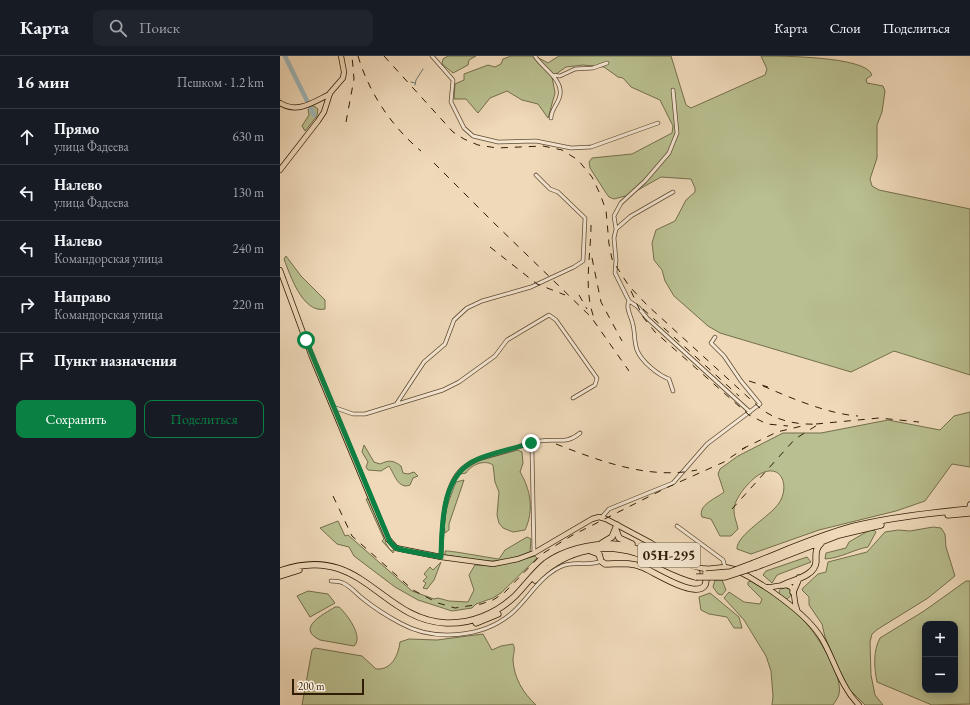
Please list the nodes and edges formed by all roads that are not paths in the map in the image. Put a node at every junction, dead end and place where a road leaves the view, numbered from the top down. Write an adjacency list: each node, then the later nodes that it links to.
1 (341, 56): 7 (main road)
2 (432, 56): 12 (street)
3 (535, 56): 5 (street)
4 (607, 63): 5 (street)
5 (552, 75): 11 (street)
6 (673, 90): 16 (street)
7 (330, 93): 8 (main road); 10 (main road)
8 (314, 102): 9 (main road); 10 (main road)
9 (280, 103)
10 (322, 115): 13 (main road)
11 (551, 118)
12 (658, 123)
13 (280, 170)
14 (536, 175): 22 (street)
15 (673, 192): 16 (street)
16 (616, 229): 18 (street)
17 (280, 270): 23 (main road)
18 (629, 301): 20 (street); 24 (street)
19 (715, 337): 24 (street)
20 (673, 391)
21 (573, 398): 22 (street)
22 (397, 403): 23 (street)
23 (333, 407): 38 (main road)
24 (750, 412): 28 (street)
25 (580, 433): 26 (street)
26 (529, 444): 37 (street); 38 (street)
27 (970, 508): 31 (highway); 41 (highway)
28 (602, 517): 30 (main road); 37 (main road)
29 (677, 526): 42 (street)
30 (617, 528): 32 (highway); 34 (highway, 05Н-295); 43 (main road, 05Н-295)
31 (822, 541): 35 (highway); 40 (highway)
32 (599, 544): 34 (highway); 44 (highway)
33 (611, 548): 36 (highway); 39 (highway); 45 (highway)
34 (636, 548): 45 (highway)
35 (802, 549): 40 (highway); 41 (highway)
36 (585, 551): 39 (highway, 05Н-295); 46 (highway)
37 (534, 553): 38 (main road)
38 (441, 557)
39 (601, 559): 43 (highway, 05Н-295); 48 (street)
40 (816, 559): 47 (highway)
41 (755, 565): 45 (highway, bridge)
42 (725, 567): 43 (main road, 05Н-295); 49 (main road, 05Н-295)
43 (706, 569)
44 (280, 572)
45 (697, 575)
46 (280, 576)
47 (799, 578): 50 (highway); 51 (highway)
48 (331, 581)
49 (763, 586): 50 (main road, 05Н-295); 52 (main road, 05Н-295)
50 (781, 586): 51 (main road, 05Н-295); 52 (main road)
51 (793, 593): 52 (main road); 53 (main road, 05Н-295)
52 (781, 599): 53 (main road, 05Н-295)
53 (798, 611): 54 (main road, 05Н-295)
54 (859, 705)

